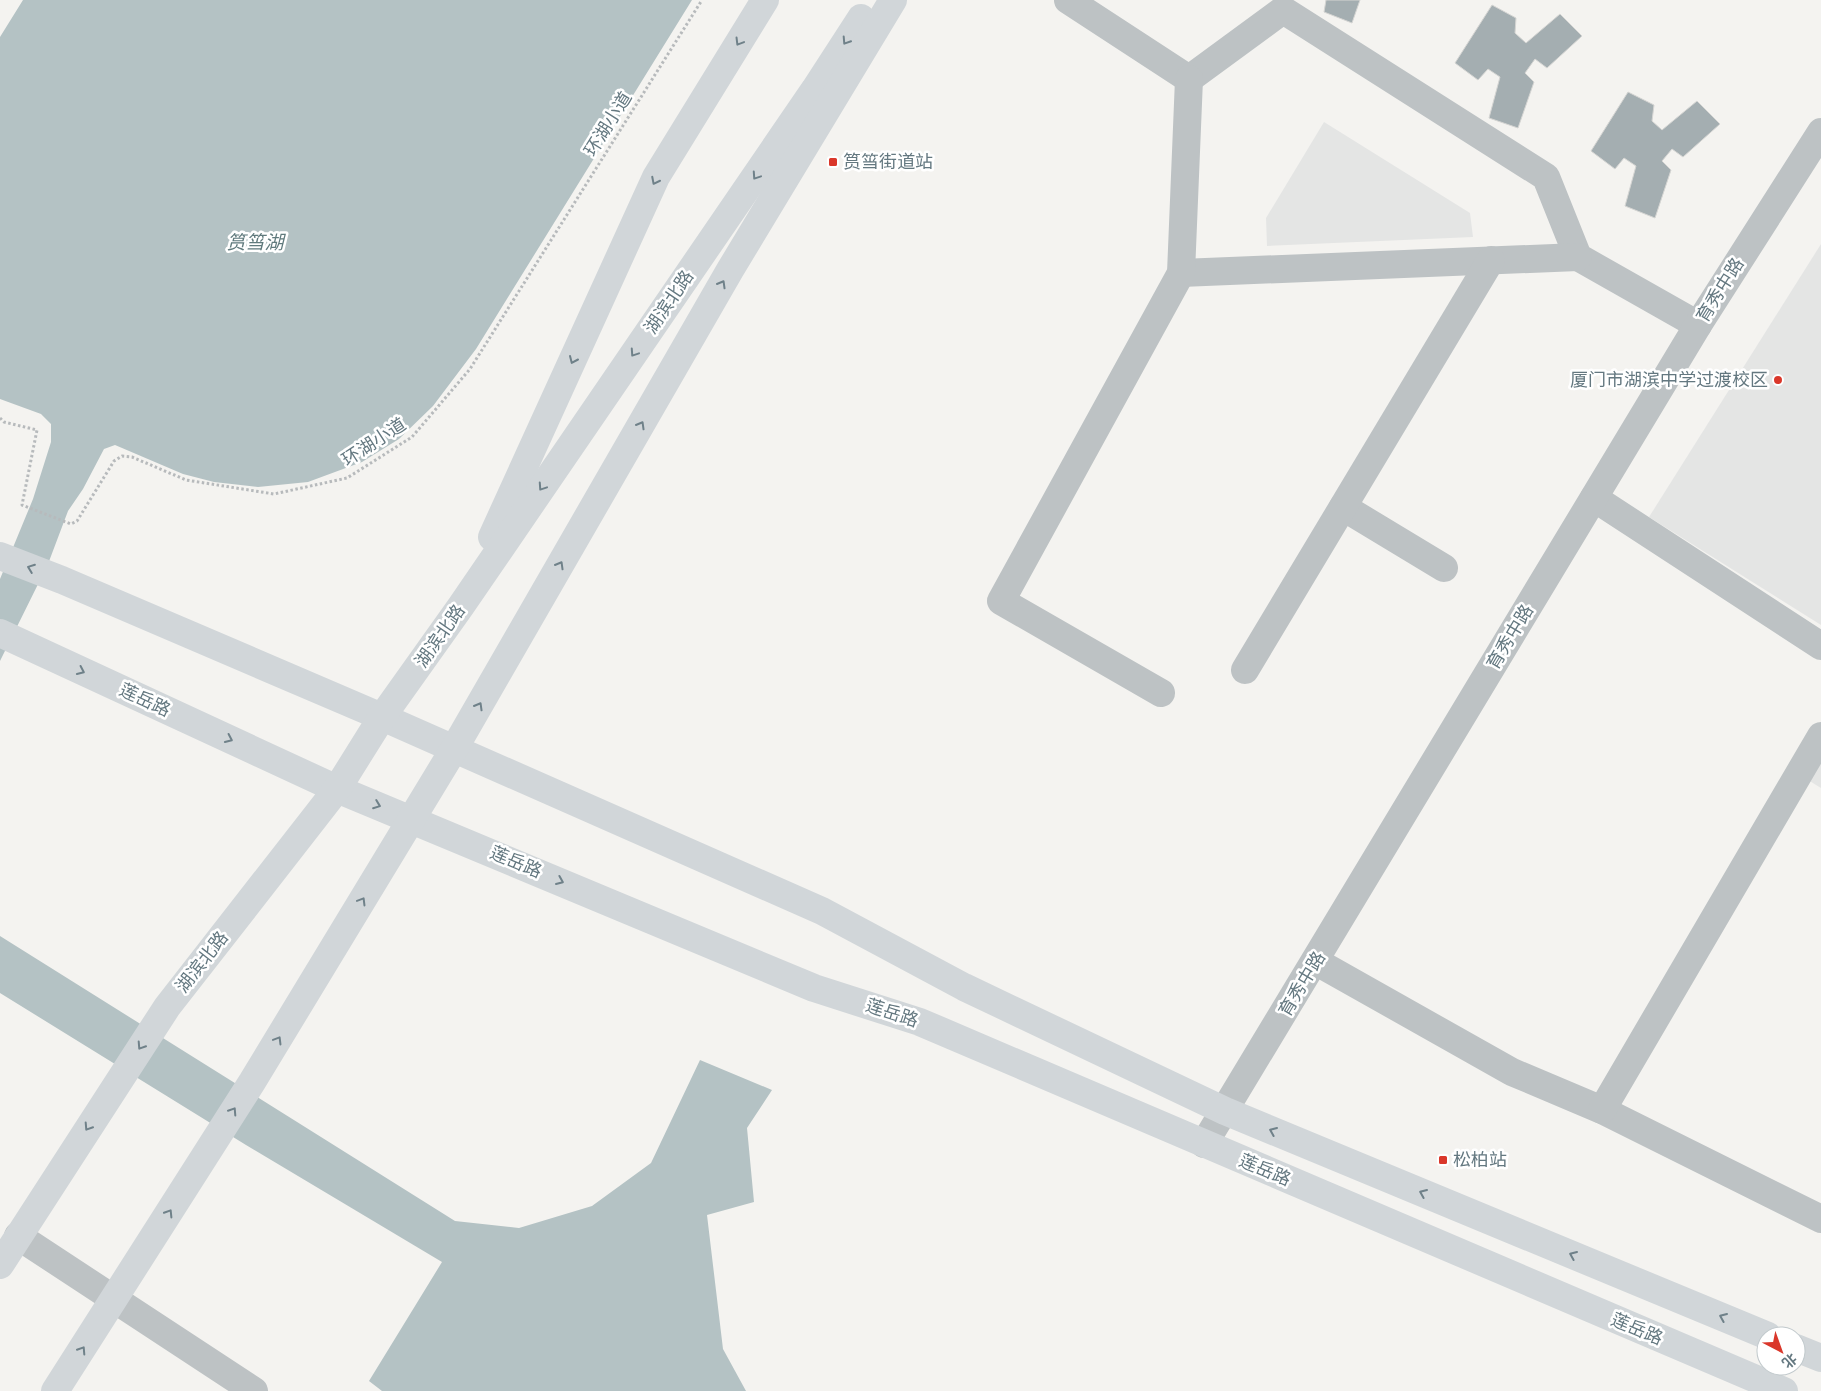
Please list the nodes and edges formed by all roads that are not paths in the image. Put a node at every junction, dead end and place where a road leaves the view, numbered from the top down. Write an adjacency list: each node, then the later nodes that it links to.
1 (764, 0): 15 (main road, one-way to 15)
2 (872, 0): 15 (main road, 湖滨北路, one-way to 15)
3 (893, 0): 22 (main road, one-way to 3)
4 (1068, 0): 5 (street)
5 (1189, 79): 7 (street); 9 (street)
6 (1821, 132): 10 (street, 育秀中路)
7 (1578, 257): 8 (street); 10 (street)
8 (1491, 260): 9 (street); 12 (street)
9 (1181, 273): 19 (street)
10 (1698, 325): 11 (street, 育秀中路)
11 (1594, 498): 17 (street); 25 (street, 育秀中路)
12 (1343, 506): 14 (street); 18 (street)
13 (0, 556): 20 (main road, one-way to 13)
14 (1444, 568)
15 (461, 606): 20 (main road, 湖滨北路)
16 (0, 634): 23 (main road, 莲岳路, one-way to 23)
17 (1821, 646)
18 (1245, 670)
19 (1161, 693)
20 (382, 717): 22 (main road); 23 (main road, 湖滨北路)
21 (1821, 736): 26 (street)
22 (454, 748): 24 (main road); 27 (main road)
23 (337, 789): 24 (main road, 莲岳路, one-way to 24); 30 (main road, 湖滨北路, one-way to 30)
24 (412, 819): 28 (main road, 莲岳路, one-way to 28); 32 (main road, one-way to 24)
25 (1315, 961): 26 (street); 27 (street, 育秀中路)
26 (1602, 1110): 29 (street)
27 (1225, 1111): 28 (street, 育秀中路); 33 (main road, one-way to 27)
28 (1204, 1144): 38 (main road, 莲岳路)
29 (1821, 1219)
30 (18, 1236): 31 (main road, 湖滨北路); 32 (street)
31 (0, 1265)
32 (115, 1299): 36 (main road, one-way to 32); 37 (street)
33 (1756, 1331)
34 (1806, 1352): 35 (main road)
35 (1821, 1358)
36 (55, 1391)
37 (254, 1391)
38 (1784, 1391)

